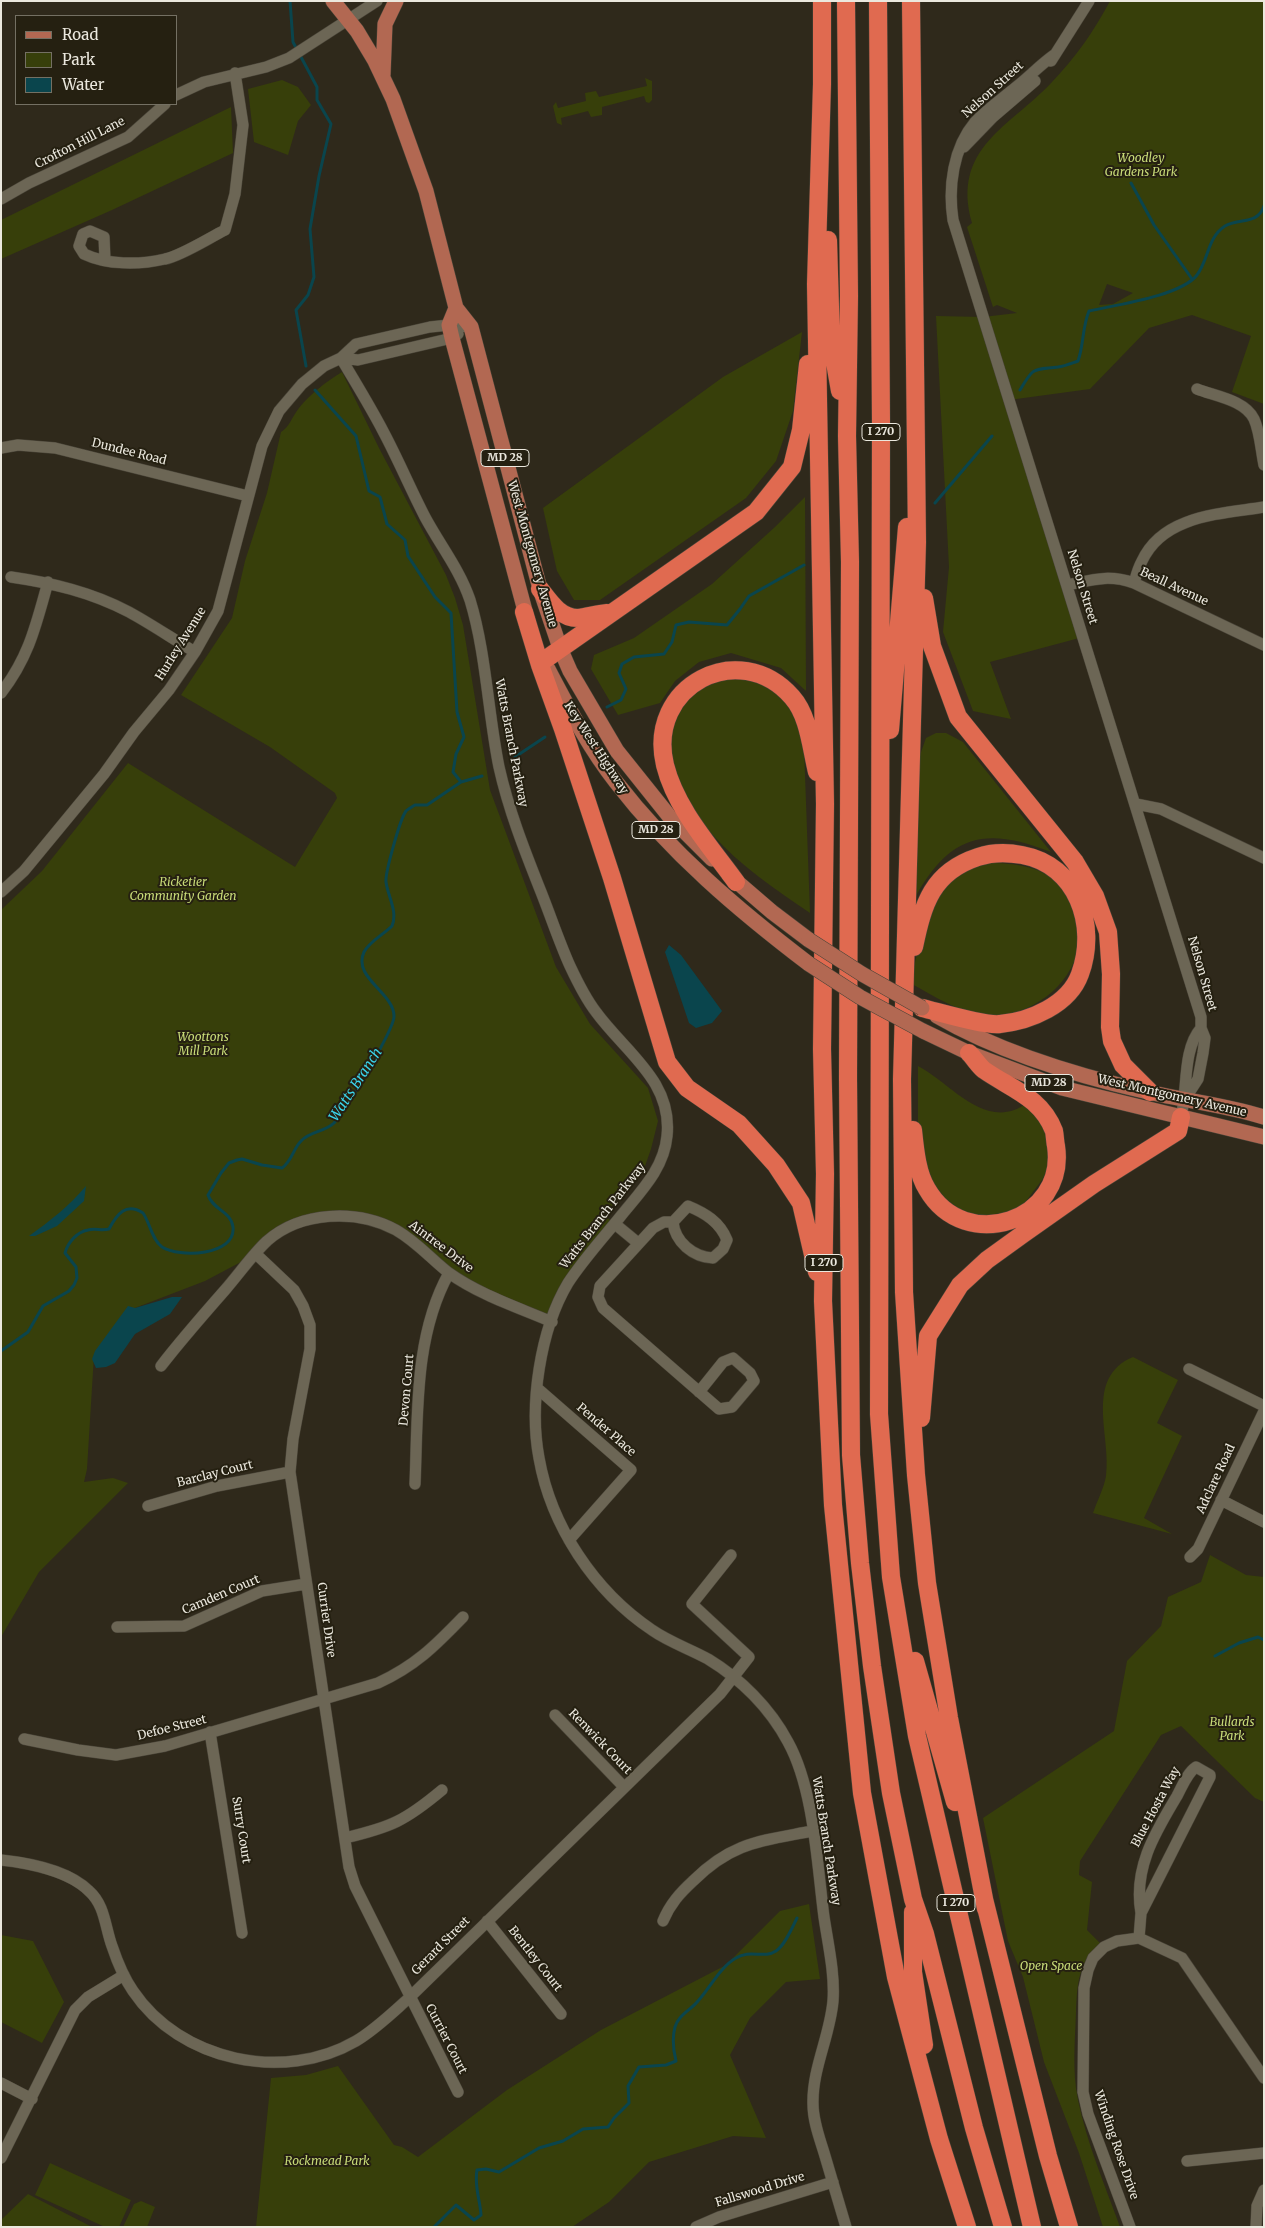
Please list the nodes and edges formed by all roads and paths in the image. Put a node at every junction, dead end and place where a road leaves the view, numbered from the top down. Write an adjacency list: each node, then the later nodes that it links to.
1 (332, 1): 9 (main road, West Montgomery Avenue / MD 28)
2 (377, 1): 9 (street)
3 (396, 1): 11 (main road)
4 (822, 1): 12 (highway, I 270)
5 (846, 1): 24 (highway, I 270)
6 (878, 1): 45 (highway, I 270)
7 (911, 1): 22 (highway, I 270)
8 (1089, 1): 33 (street, Nelson Street)
9 (349, 20): 10 (street); 11 (main road, West Montgomery Avenue / MD 28)
10 (235, 74): 13 (street); 16 (street)
11 (383, 77): 18 (main road, West Montgomery Avenue / MD 28)
12 (822, 84): 17 (highway, I 270); 24 (highway)
13 (178, 94)
14 (164, 105): 15 (street, Crofton Hill Lane)
15 (1, 199)
16 (105, 260)
17 (816, 284): 36 (highway); 42 (highway, I 270)
18 (456, 308): 19 (main road, West Montgomery Avenue / MD 28); 20 (main road)
19 (471, 327): 20 (street, Hurley Avenue); 34 (main road, West Montgomery Avenue / MD 28)
20 (450, 332): 21 (street, Hurley Avenue); 21 (street, Hurley Avenue); 35 (main road, West Montgomery Avenue / MD 28)
21 (341, 358): 27 (street, Hurley Avenue); 59 (street, Watts Branch Parkway)
22 (916, 375): 29 (highway, I 270); 45 (highway)
23 (1197, 389): 26 (street)
24 (847, 436): 94 (highway, I 270)
25 (1, 448): 27 (street, Dundee Road)
26 (1264, 465)
27 (248, 496): 39 (street, Hurley Avenue)
28 (1264, 507): 32 (street)
29 (917, 560): 49 (highway, I 270); 53 (highway)
30 (10, 577): 31 (street)
31 (48, 582): 39 (street); 41 (street)
32 (1134, 583): 33 (street, Beall Avenue); 37 (street, Beall Avenue)
33 (1067, 585): 43 (street, Nelson Street)
34 (540, 589): 36 (highway); 38 (main road, West Montgomery Avenue / MD 28)
35 (524, 612): 40 (main road, Key West Highway / MD 28); 63 (highway)
36 (612, 612): 38 (highway)
37 (1264, 645)
38 (560, 648): 40 (highway); 46 (main road, West Montgomery Avenue / MD 28)
39 (194, 652): 47 (street, Hurley Avenue)
40 (544, 661): 48 (main road, Key West Highway / MD 28)
41 (1, 693)
42 (825, 804): 46 (highway); 63 (highway, I 270)
43 (1136, 804): 44 (street); 54 (street, Nelson Street)
44 (1264, 858)
45 (880, 862): 80 (highway, I 270)
46 (736, 882): 50 (main road, West Montgomery Avenue / MD 28, bridge)
47 (1, 892)
48 (809, 964): 51 (main road, West Montgomery Avenue / MD 28, bridge)
49 (905, 986): 50 (highway); 52 (highway, I 270)
50 (922, 1008): 53 (main road, West Montgomery Avenue / MD 28)
51 (969, 1053): 52 (highway); 55 (main road, West Montgomery Avenue / MD 28)
52 (903, 1054): 72 (highway, I 270)
53 (1150, 1092): 54 (main road, West Montgomery Avenue / MD 28)
54 (1185, 1099): 55 (street, Nelson Street); 56 (main road, West Montgomery Avenue / MD 28)
55 (1181, 1117): 57 (main road, West Montgomery Avenue / MD 28); 72 (highway)
56 (1264, 1117)
57 (1264, 1137)
58 (673, 1222): 58 (street); 60 (street)
59 (615, 1224): 60 (street); 64 (street, Watts Branch Parkway)
60 (638, 1243): 68 (street)
61 (256, 1254): 62 (street, Aintree Drive); 65 (street, Aintree Drive); 71 (street, Currier Drive)
62 (449, 1272): 64 (street, Aintree Drive); 73 (street, Devon Court)
63 (824, 1301): 108 (highway, I 270)
64 (552, 1322): 67 (street, Watts Branch Parkway)
65 (161, 1366)
66 (1189, 1369): 69 (street)
67 (537, 1388): 77 (street, Watts Branch Parkway); 77 (street, Pender Place)
68 (699, 1392): 68 (street)
69 (1264, 1406)
70 (1264, 1410): 74 (street, Adclare Road)
71 (290, 1472): 75 (street, Barclay Court); 81 (street, Currier Drive)
72 (916, 1474): 95 (highway, I 270)
73 (415, 1484)
74 (1221, 1500): 76 (street); 79 (street, Adclare Road)
75 (148, 1506)
76 (1264, 1522)
77 (569, 1540): 84 (street, Watts Branch Parkway)
78 (731, 1556): 84 (street, Gerard Street)
79 (1190, 1557)
80 (891, 1577): 95 (highway); 119 (highway, I 270)
81 (306, 1584): 83 (street, Camden Court); 85 (street, Currier Drive)
82 (463, 1617): 85 (street, Defoe Street)
83 (117, 1627)
84 (733, 1678): 89 (street, Gerard Street); 91 (street, Watts Branch Parkway)
85 (324, 1700): 87 (street, Defoe Street); 92 (street, Currier Drive)
86 (555, 1715): 89 (street, Renwick Court)
87 (210, 1732): 88 (street, Defoe Street); 99 (street, Surry Court)
88 (24, 1739)
89 (624, 1787): 97 (street, Gerard Street)
90 (442, 1790): 92 (street)
91 (812, 1831): 98 (street); 113 (street, Watts Branch Parkway)
92 (344, 1838): 102 (street, Currier Drive)
93 (1, 1860): 101 (street, Gerard Street)
94 (913, 1899): 108 (highway); 118 (highway, I 270)
95 (986, 1909): 110 (highway, I 270)
96 (1141, 1912): 96 (street, Blue Hosta Way); 100 (street, Blue Hosta Way)
97 (487, 1920): 102 (street, Gerard Street); 103 (street, Bentley Court)
98 (662, 1921)
99 (242, 1933)
100 (1139, 1938): 104 (street); 122 (street, Winding Rose Drive)
101 (124, 1975): 102 (street, Gerard Street); 107 (street)
102 (409, 1998): 106 (street, Currier Court)
103 (561, 2014)
104 (1264, 2078)
105 (1, 2083): 107 (street)
106 (458, 2092)
107 (32, 2099): 111 (street)
108 (939, 2139): 117 (highway, I 270)
109 (1264, 2152): 112 (street)
110 (1048, 2156): 120 (highway); 121 (highway, I 270)
111 (1, 2158)
112 (1187, 2161)
113 (833, 2182): 115 (street, Fallswood Drive); 116 (street, Watts Branch Parkway)
114 (1264, 2190): 123 (street)
115 (696, 2227)
116 (846, 2227)
117 (967, 2227)
118 (1003, 2227)
119 (1032, 2227)
120 (1063, 2227)
121 (1068, 2227)
122 (1130, 2227)
123 (1256, 2227)

